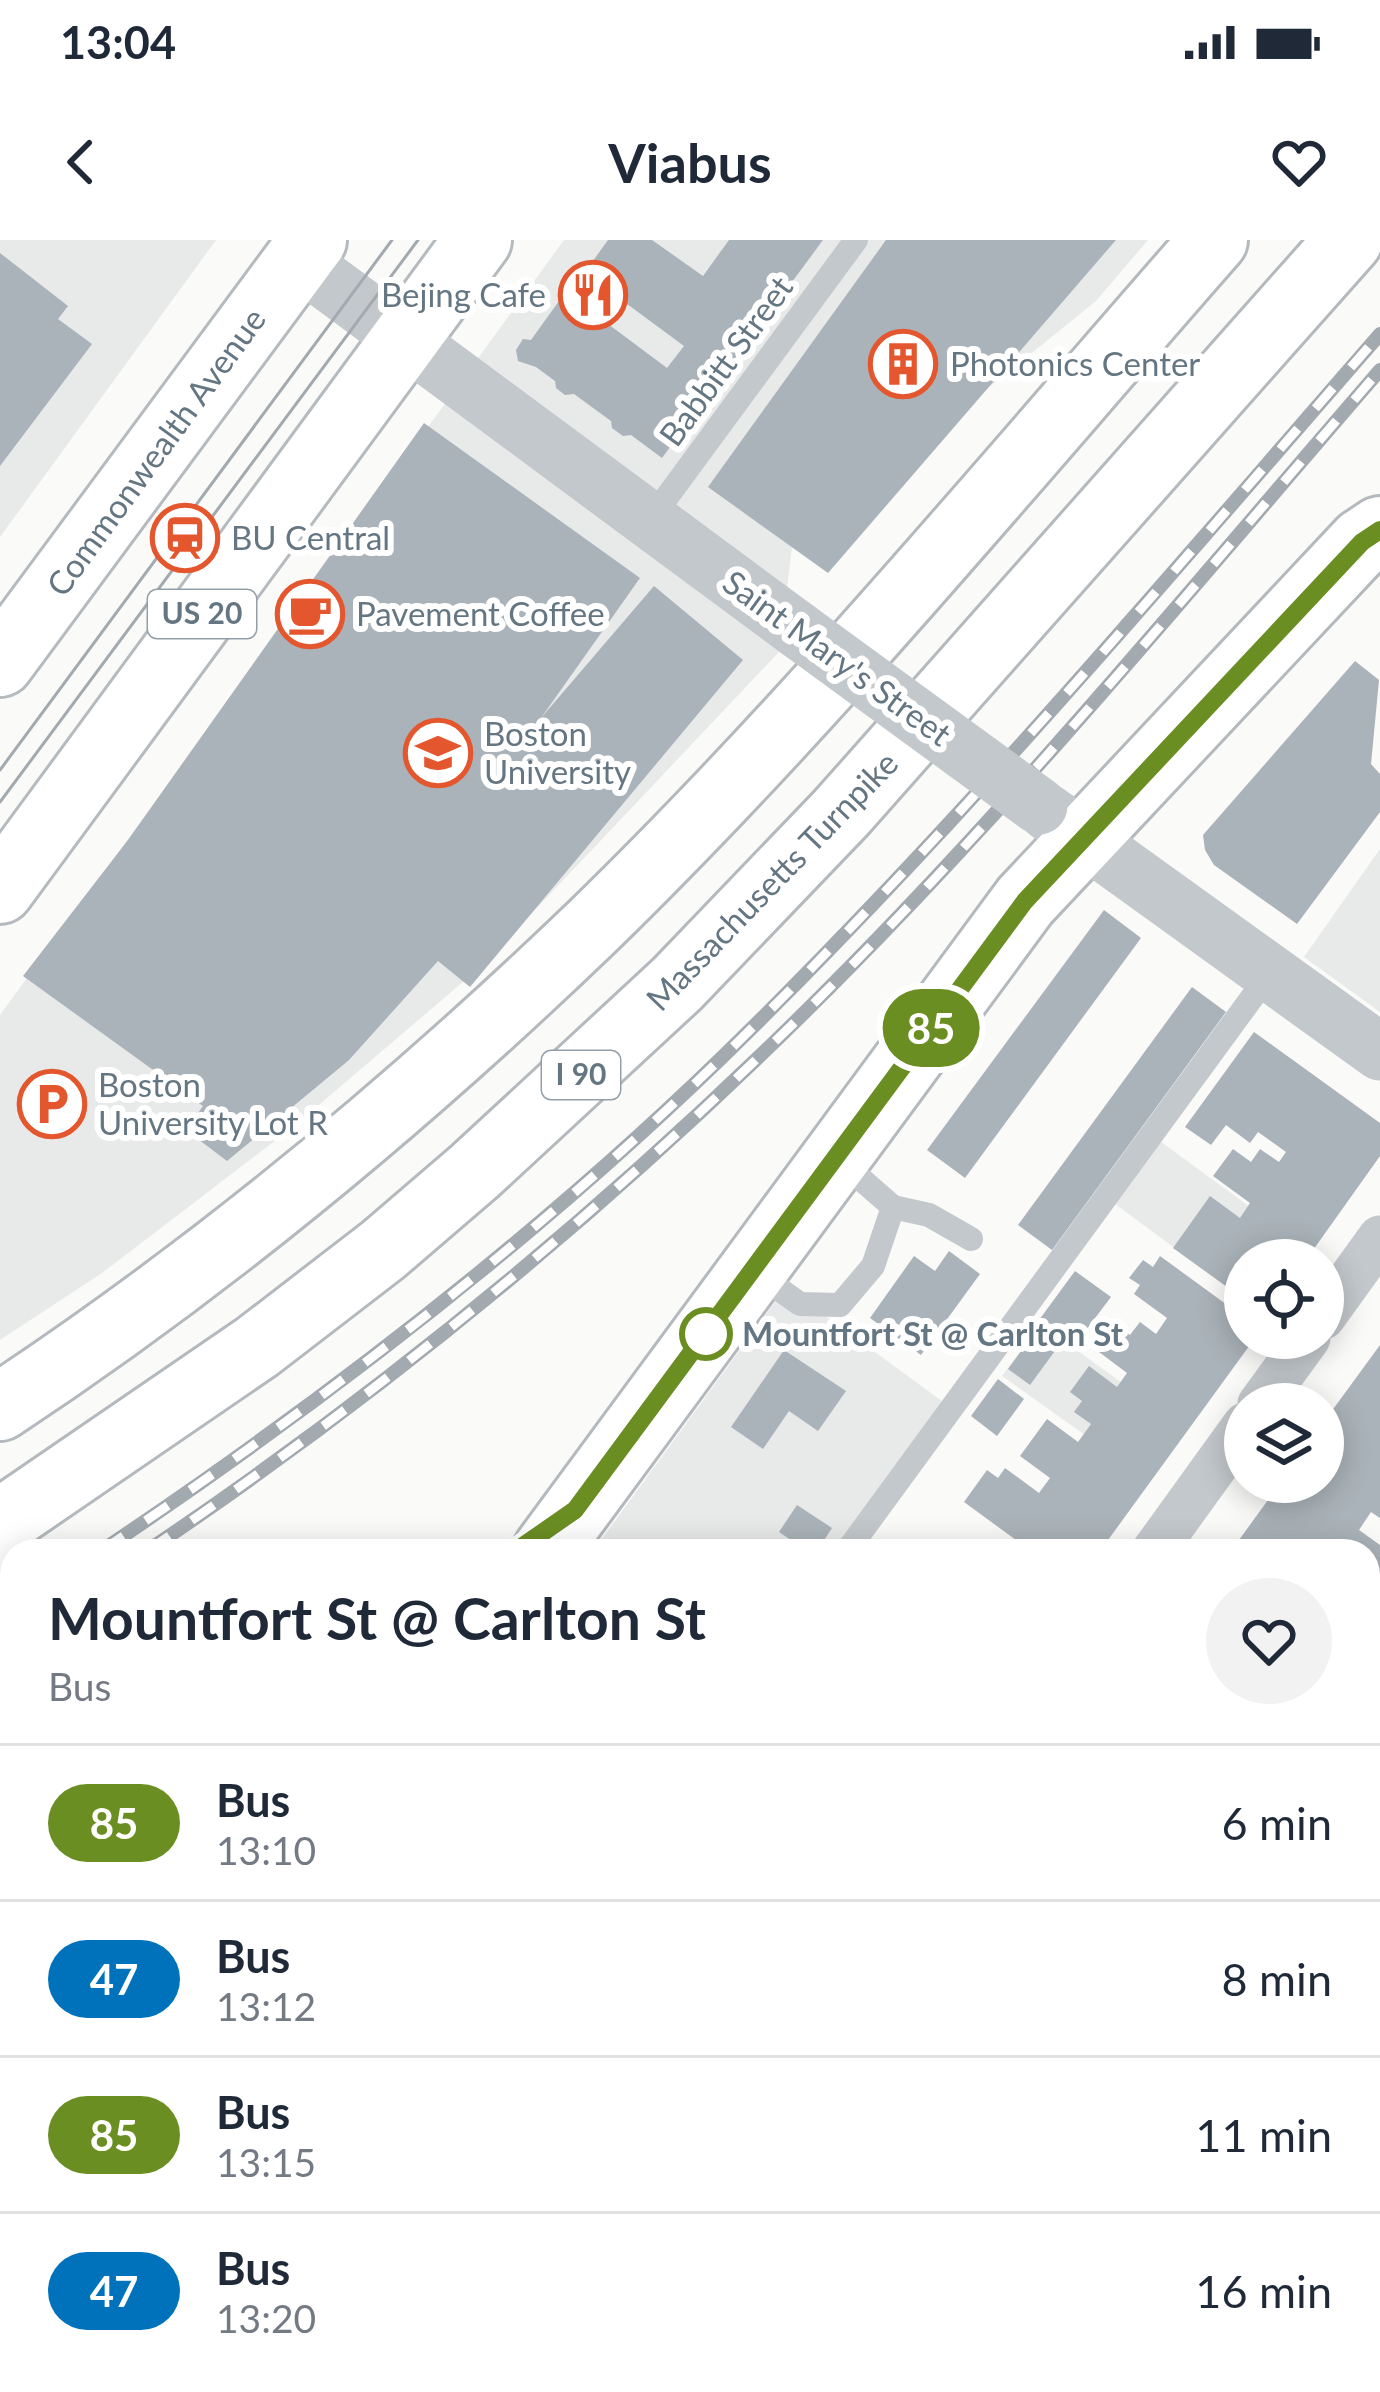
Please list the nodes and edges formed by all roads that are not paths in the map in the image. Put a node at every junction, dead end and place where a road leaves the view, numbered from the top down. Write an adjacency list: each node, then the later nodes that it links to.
1 (478, 240): 6 (main road, US 20)
2 (856, 240): 7 (lane, Babbitt Street)
3 (1214, 240): 20 (main road)
4 (1349, 240): 22 (main road, Massachusetts Turnpike / I 90)
5 (305, 250): 6 (street, Saint Mary's Street); 9 (main road, Commonwealth Avenue)
6 (404, 339): 7 (street, Saint Mary's Street); 11 (main road, US 20)
7 (650, 520): 10 (street, Saint Mary's Street, bridge)
8 (1380, 530): 10 (main road)
9 (0, 663)
10 (1062, 823): 12 (street, Saint Mary's Street); 14 (main road)
11 (0, 890)
12 (1270, 973): 13 (street, Saint Mary's Street); 24 (lane)
13 (1380, 1052)
14 (836, 1157): 15 (lane); 18 (main road)
15 (893, 1207): 17 (lane); 18 (lane)
16 (1380, 1238): 19 (street)
17 (971, 1239)
18 (753, 1270): 23 (main road)
19 (1344, 1288)
20 (0, 1407)
21 (1224, 1454): 25 (street)
22 (0, 1523)
23 (561, 1531)
24 (856, 1539)
25 (1163, 1539)

